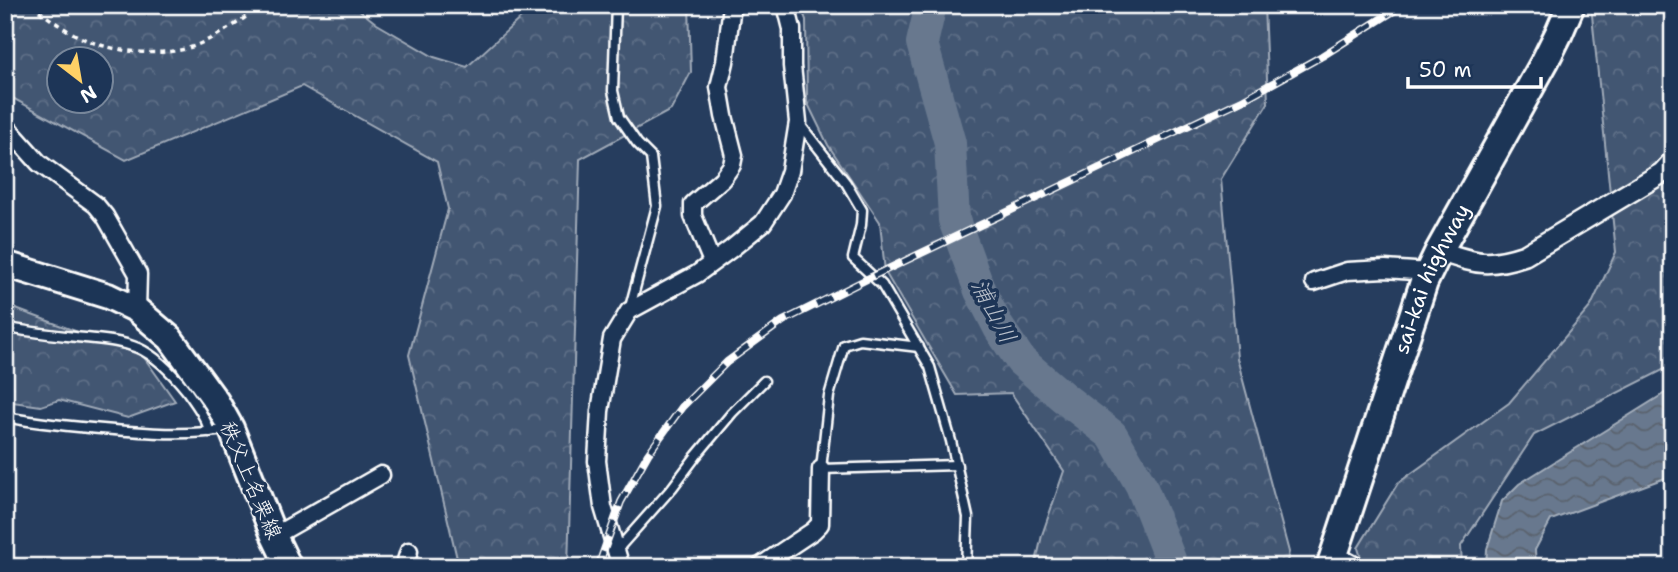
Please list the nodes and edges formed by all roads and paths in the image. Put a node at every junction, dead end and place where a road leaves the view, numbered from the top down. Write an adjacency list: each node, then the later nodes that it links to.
1 (31, 5): 2 (path)
2 (261, 5)
3 (616, 5): 15 (lane)
4 (732, 5): 11 (street)
5 (786, 5): 7 (street)
6 (1571, 5): 10 (highway, sai-kai highway)
7 (798, 122): 11 (street); 17 (lane)
8 (5, 125): 14 (street)
9 (1673, 161): 10 (street)
10 (1434, 261): 13 (street); 27 (highway, sai-kai highway)
11 (712, 262): 15 (street)
12 (5, 264): 14 (main road, 秩父上名栗線)
13 (1314, 282)
14 (137, 310): 20 (main road, 秩父上名栗線)
15 (629, 311): 26 (street)
16 (5, 327): 20 (lane)
17 (919, 347): 21 (lane); 22 (lane)
18 (764, 381): 26 (lane)
19 (5, 417): 20 (lane)
20 (220, 430): 24 (main road, 秩父上名栗線)
21 (957, 465): 22 (lane); 31 (lane)
22 (821, 469): 30 (street)
23 (381, 475): 24 (street)
24 (274, 537): 28 (main road, 秩父上名栗線)
25 (409, 551): 29 (street)
26 (619, 559)
27 (1332, 560): 32 (street)
28 (289, 567)
29 (404, 567)
30 (759, 567)
31 (966, 567)
32 (1358, 567)

